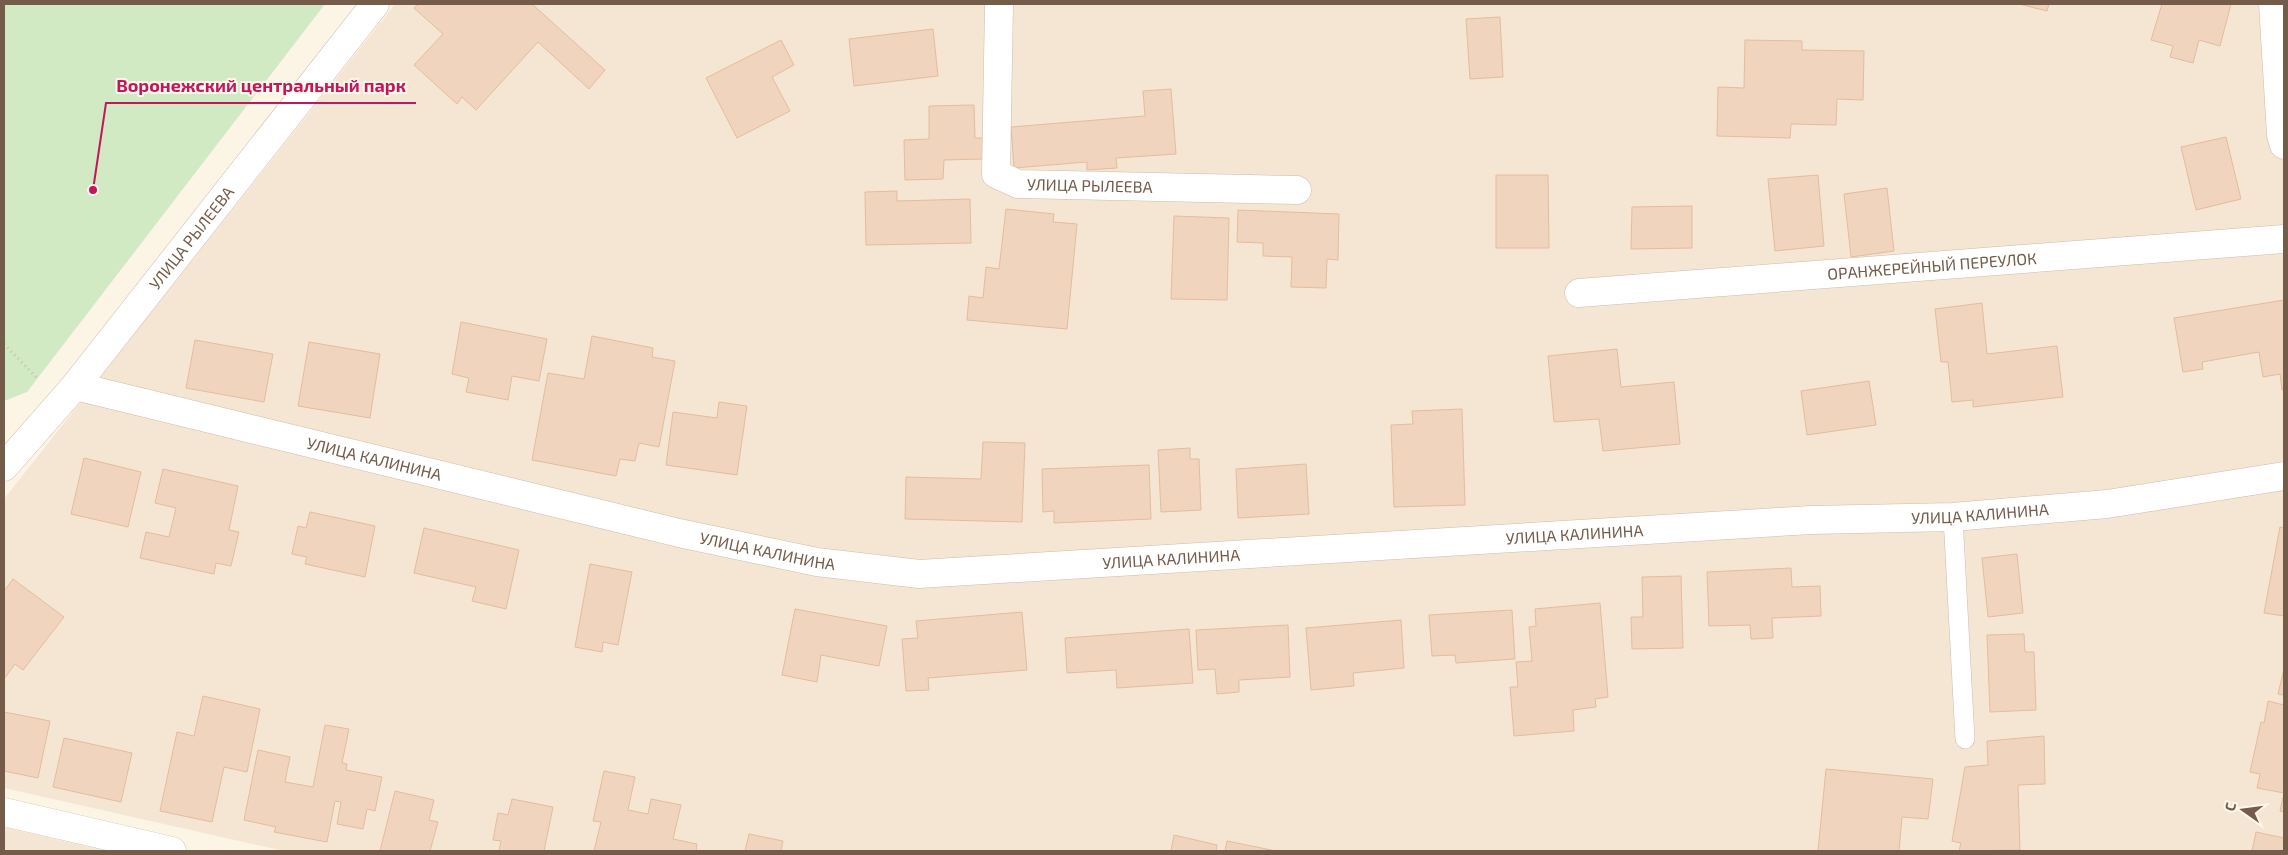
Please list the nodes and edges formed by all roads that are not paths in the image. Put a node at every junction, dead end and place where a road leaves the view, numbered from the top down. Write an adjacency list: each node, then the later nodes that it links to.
1 (375, 4): 8 (street, УЛИЦА РЫЛЕЕВА)
2 (999, 4): 5 (street, УЛИЦА РЫЛЕЕВА)
3 (2273, 4): 4 (street)
4 (2284, 145)
5 (1297, 190)
6 (2284, 239): 7 (street, ОРАНЖЕРЕЙНЫЙ ПЕРЕУЛОК)
7 (1579, 293)
8 (67, 394): 9 (street, УЛИЦА РЫЛЕЕВА); 11 (street, УЛИЦА КАЛИНИНА)
9 (4, 467)
10 (2284, 476): 11 (street, УЛИЦА КАЛИНИНА)
11 (1953, 517): 12 (lane)
12 (1965, 739)
13 (4, 812): 14 (street)
14 (172, 851)

